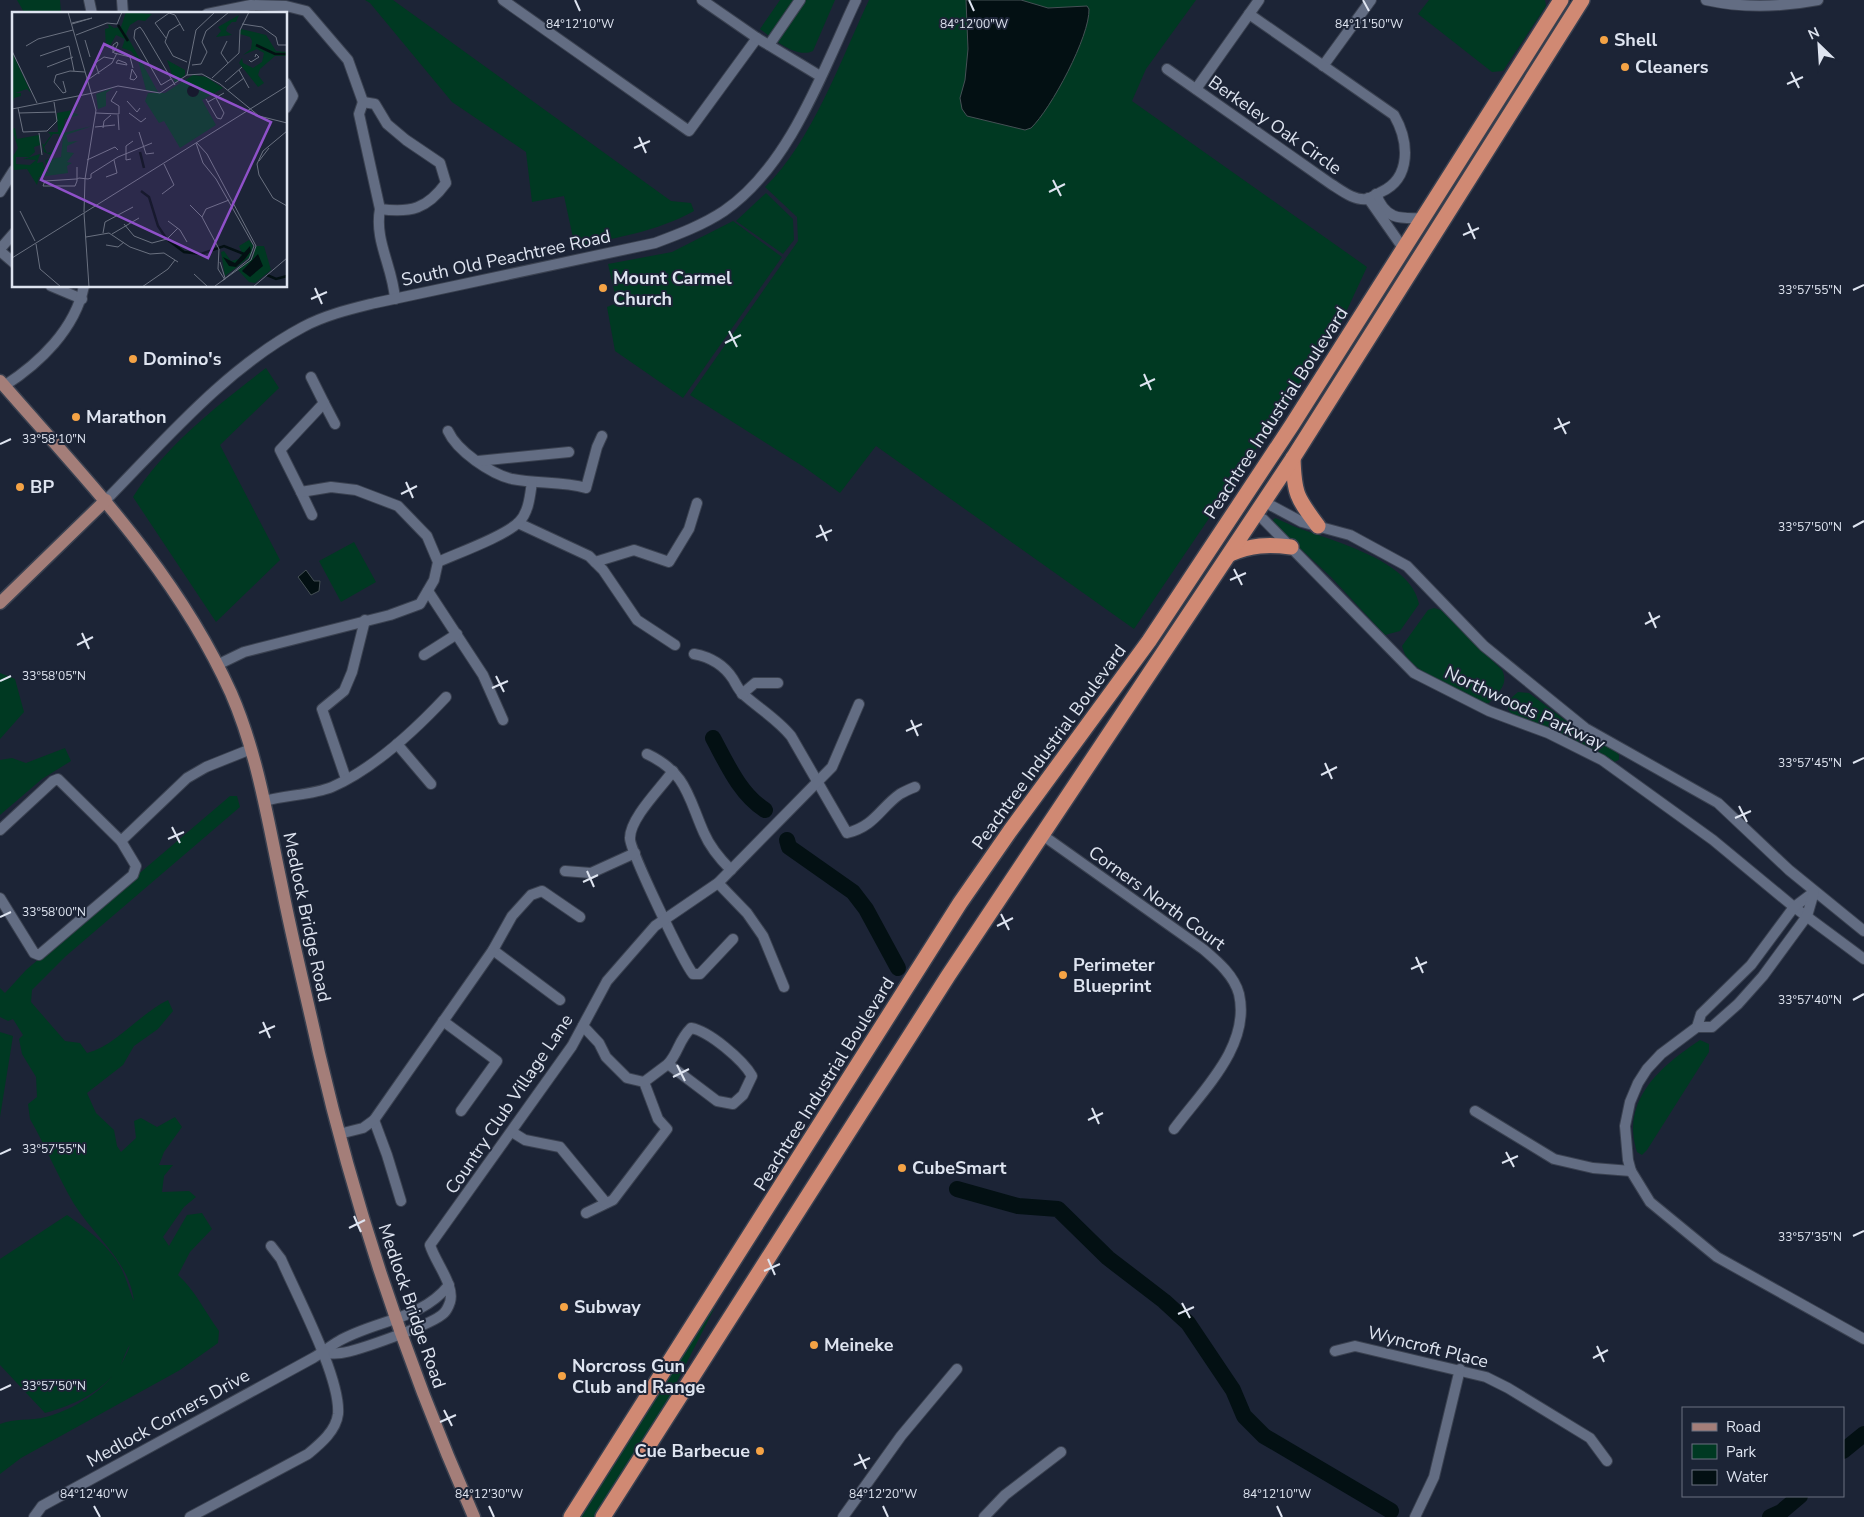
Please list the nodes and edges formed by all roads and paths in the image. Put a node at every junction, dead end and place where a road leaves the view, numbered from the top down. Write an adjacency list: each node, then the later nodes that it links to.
1 (503, 0): 16 (street)
2 (702, 0): 16 (street)
3 (800, 0): 17 (street)
4 (856, 0): 20 (street, South Old Peachtree Road)
5 (1259, 0): 14 (street)
6 (1371, 0): 18 (street)
7 (1560, 0): 12 (highway, Peachtree Industrial Boulevard)
8 (1582, 0): 15 (highway, Peachtree Industrial Boulevard)
9 (1589, 0): 15 (highway)
10 (1706, 0): 11 (street)
11 (1818, 0)
12 (1552, 8): 29 (highway, Peachtree Industrial Boulevard)
13 (217, 12): 23 (street)
14 (1249, 14): 18 (street); 22 (street)
15 (1571, 17): 46 (highway, Peachtree Industrial Boulevard)
16 (757, 38): 17 (street)
17 (769, 45): 20 (street)
18 (1323, 66): 27 (street)
19 (1167, 69): 22 (street, Berkeley Oak Circle)
20 (820, 76): 38 (street, South Old Peachtree Road)
21 (288, 87): 24 (street)
22 (1196, 90): 27 (street, Berkeley Oak Circle)
23 (363, 102): 28 (street); 28 (street)
24 (288, 105)
25 (12, 173): 26 (street)
26 (0, 192)
27 (1372, 196): 30 (street)
28 (380, 210): 38 (street)
29 (1422, 218): 30 (street); 32 (highway, Peachtree Industrial Boulevard)
30 (1389, 219): 32 (street)
31 (12, 235): 33 (street)
32 (1403, 248): 131 (highway, Peachtree Industrial Boulevard)
33 (0, 250): 34 (street)
34 (12, 261)
35 (56, 288): 37 (street)
36 (84, 288): 37 (street)
37 (82, 299): 40 (street)
38 (395, 299): 50 (street, South Old Peachtree Road)
39 (311, 376): 41 (street)
40 (2, 384): 50 (main road, Medlock Bridge Road)
41 (324, 403): 42 (street); 49 (street)
42 (335, 424)
43 (448, 431): 47 (street)
44 (602, 436): 48 (street)
45 (569, 452): 47 (street)
46 (1293, 458): 56 (highway); 58 (highway, Peachtree Industrial Boulevard)
47 (477, 461): 48 (street)
48 (532, 482): 55 (street)
49 (301, 492): 53 (street); 59 (street)
50 (106, 500): 62 (main road); 68 (main road, Medlock Bridge Road)
51 (697, 503): 60 (street)
52 (1272, 506): 56 (street, Northwoods Parkway)
53 (312, 515)
54 (1263, 519): 57 (street, Northwoods Parkway)
55 (518, 523): 59 (street); 60 (street)
56 (1318, 526): 90 (street, Northwoods Parkway)
57 (1291, 547): 58 (highway); 92 (street, Northwoods Parkway)
58 (1230, 554): 84 (highway, Peachtree Industrial Boulevard)
59 (438, 562): 61 (street)
60 (595, 562): 65 (street)
61 (428, 591): 63 (street); 64 (street)
62 (0, 603)
63 (365, 620): 68 (street); 78 (street)
64 (457, 634): 67 (street); 73 (street)
65 (675, 645)
66 (694, 654): 70 (street)
67 (424, 655)
68 (217, 665): 75 (main road, Medlock Bridge Road)
69 (778, 683): 70 (street)
70 (742, 694): 79 (street)
71 (446, 697): 74 (street)
72 (858, 704): 79 (street, Country Club Village Lane)
73 (503, 720)
74 (396, 744): 78 (street); 80 (street)
75 (251, 749): 82 (main road, Medlock Bridge Road); 85 (street)
76 (648, 754): 77 (street)
77 (673, 772): 86 (street); 87 (street)
78 (346, 779): 82 (street)
79 (816, 782): 81 (street); 87 (street, Country Club Village Lane)
80 (431, 784)
81 (915, 787)
82 (265, 801): 112 (main road, Medlock Bridge Road)
83 (0, 830): 85 (street)
84 (1041, 834): 110 (street, Corners North Court); 132 (highway, Peachtree Industrial Boulevard)
85 (121, 841): 91 (street)
86 (635, 853): 88 (street); 95 (street)
87 (731, 870): 89 (street, Country Club Village Lane)
88 (565, 871)
89 (718, 883): 95 (street, Country Club Village Lane); 100 (street)
90 (1814, 892): 92 (street); 93 (street); 96 (street, Northwoods Parkway)
91 (0, 898)
92 (1794, 906): 93 (street, Northwoods Parkway); 104 (street)
93 (1807, 916): 99 (street, Northwoods Parkway); 104 (street)
94 (580, 917): 98 (street)
95 (664, 920): 97 (street); 103 (street, Country Club Village Lane)
96 (1864, 931)
97 (733, 939)
98 (494, 950): 101 (street); 102 (street)
99 (1864, 958)
100 (784, 987)
101 (560, 1000)
102 (444, 1021): 107 (street); 109 (street)
103 (583, 1026): 106 (street); 111 (street, Country Club Village Lane)
104 (1697, 1027): 113 (street)
105 (668, 1064): 105 (street); 106 (street)
106 (644, 1082): 115 (street)
107 (461, 1111)
108 (1476, 1111): 113 (street)
109 (374, 1120): 112 (street); 114 (street)
110 (1174, 1129)
111 (512, 1132): 115 (street); 118 (street, Country Club Village Lane)
112 (339, 1134): 119 (main road, Medlock Bridge Road)
113 (1631, 1171): 121 (street)
114 (401, 1201)
115 (606, 1203): 116 (street)
116 (586, 1213)
117 (271, 1246): 123 (street)
118 (449, 1285): 119 (street); 120 (street)
119 (395, 1318): 120 (main road, Medlock Bridge Road); 123 (street, Medlock Corners Drive)
120 (401, 1334): 123 (street, Medlock Corners Drive); 130 (main road, Medlock Bridge Road)
121 (1864, 1339)
122 (1335, 1351): 125 (street, Wyncroft Place)
123 (322, 1353): 128 (street, Medlock Corners Drive); 129 (street)
124 (957, 1369): 133 (street)
125 (1460, 1369): 127 (street, Wyncroft Place); 135 (street)
126 (1062, 1452): 134 (street)
127 (1607, 1461)
128 (34, 1517)
129 (190, 1517)
130 (474, 1517)
131 (571, 1517)
132 (603, 1517)
133 (843, 1517)
134 (984, 1517)
135 (1415, 1517)

